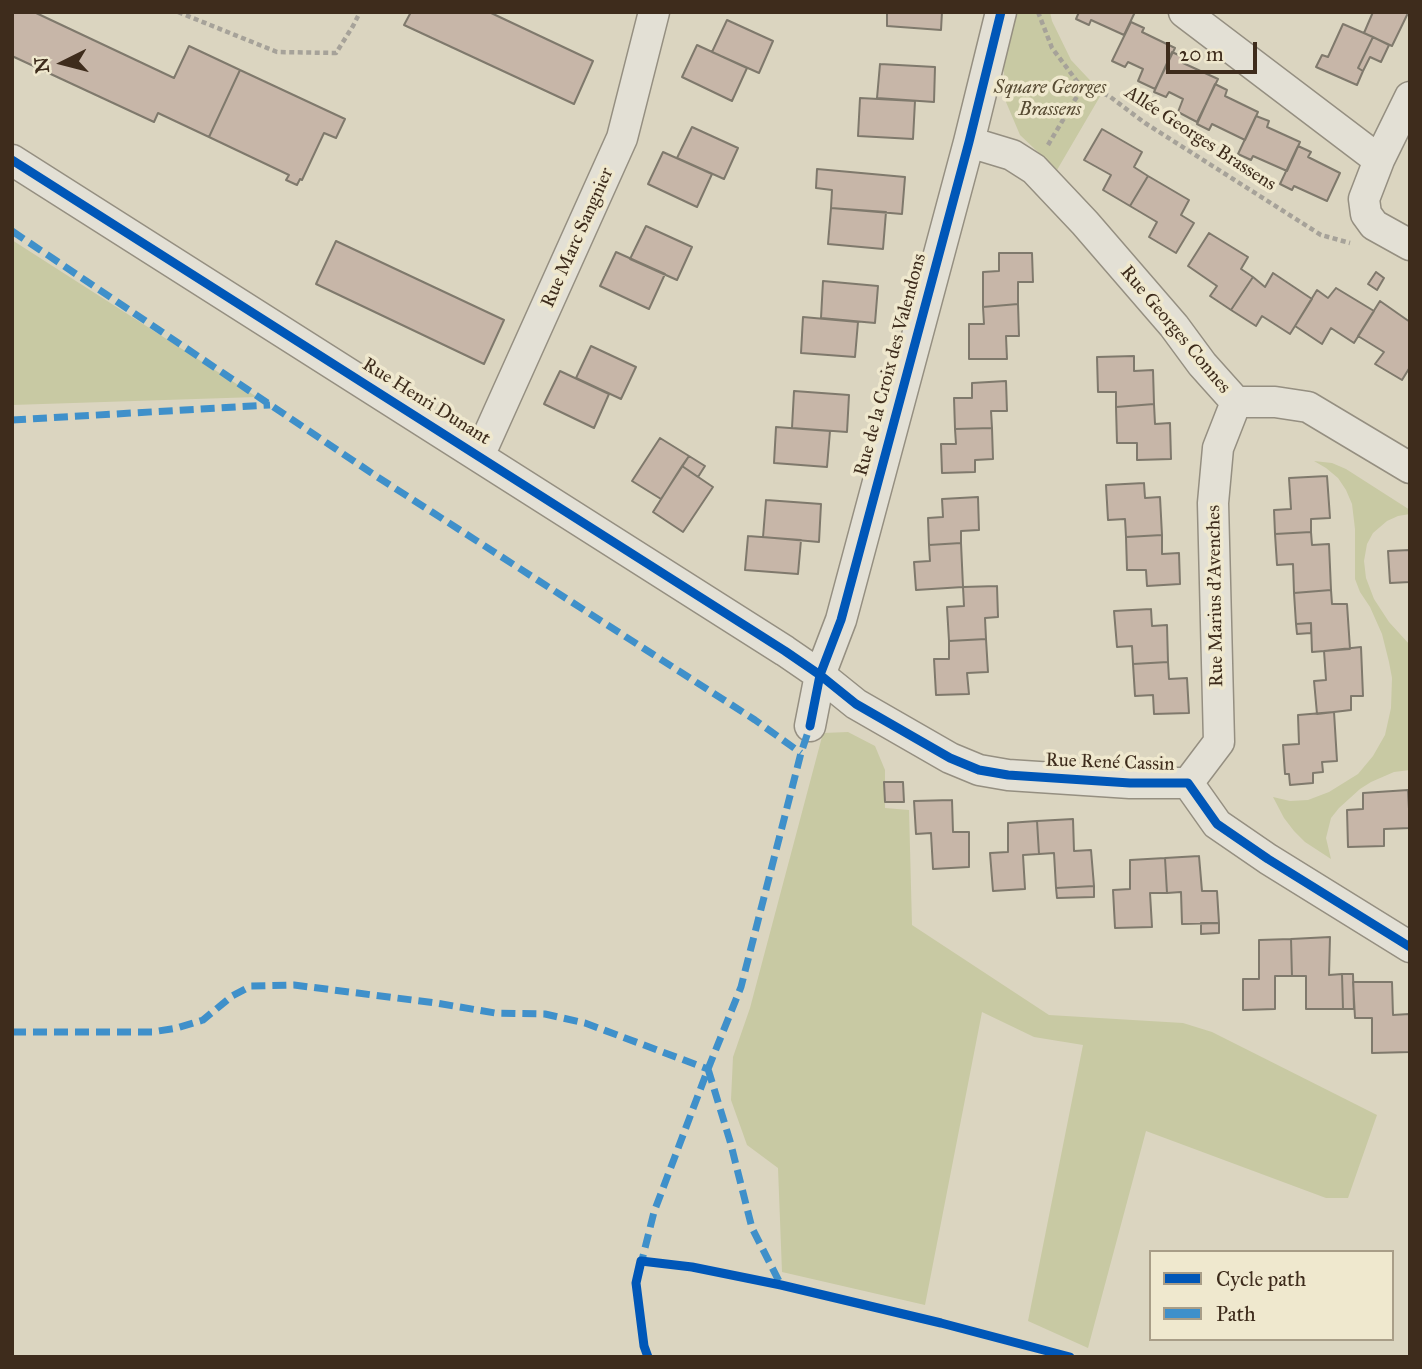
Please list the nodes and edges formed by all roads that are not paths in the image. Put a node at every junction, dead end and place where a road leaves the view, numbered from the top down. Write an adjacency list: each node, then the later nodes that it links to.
1 (654, 12): 10 (street, Rue Marc Sangnier)
2 (1001, 12): 5 (street, Rue de la Croix des Valendons)
3 (1184, 12): 7 (street)
4 (1410, 97): 7 (street)
5 (969, 142): 9 (street, Rue Georges Connes); 12 (street, Rue de la Croix des Valendons)
6 (12, 160): 10 (street, Rue Henri Dunant)
7 (1379, 160): 8 (street)
8 (1410, 245)
9 (1236, 402): 11 (street, Rue Georges Connes); 14 (street, Rue Marius d'Avenches)
10 (479, 456): 12 (street, Rue Henri Dunant)
11 (1410, 468)
12 (821, 675): 13 (street, Rue de la Croix des Valendons); 14 (street, Rue René Cassin)
13 (810, 726)
14 (1188, 783): 15 (street, Rue René Cassin)
15 (1410, 947)

